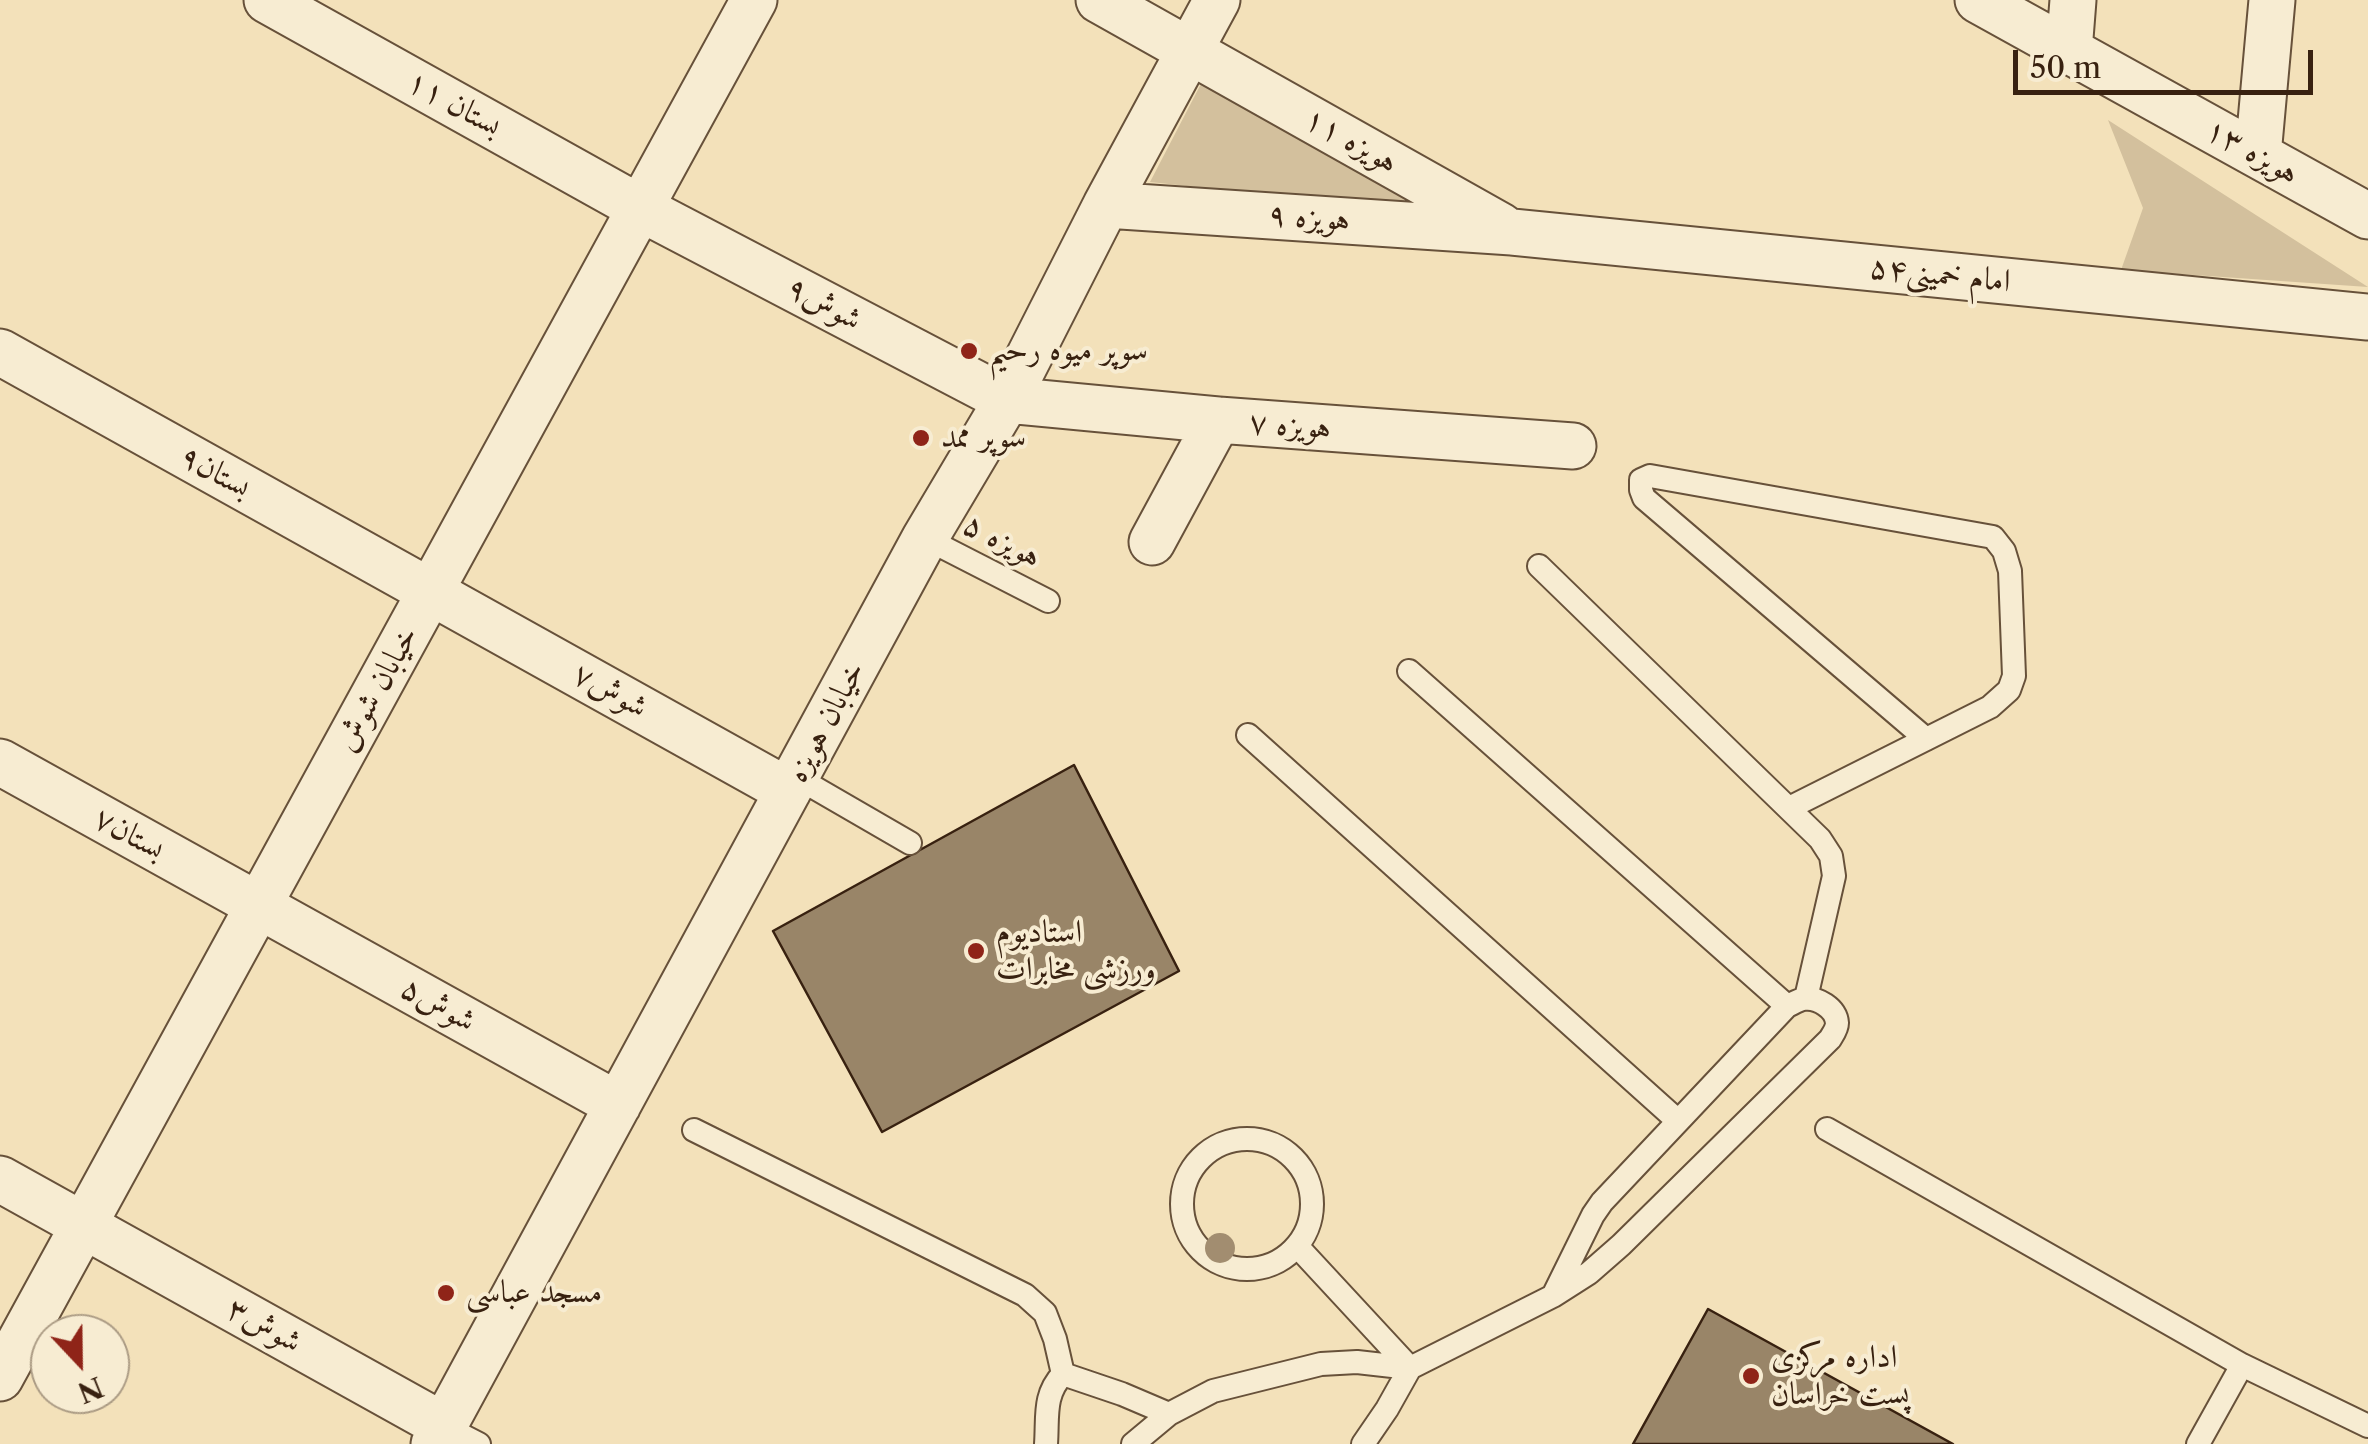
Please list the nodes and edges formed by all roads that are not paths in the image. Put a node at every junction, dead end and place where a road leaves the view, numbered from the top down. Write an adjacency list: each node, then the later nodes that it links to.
1 (268, 0): 12 (street, بستان ۱۱)
2 (754, 0): 12 (street, خیابان شوش)
3 (1099, 0): 8 (street, هویزه ۱۱)
4 (1217, 0): 8 (street, خیابان هویزه)
5 (1978, 0): 9 (street, هویزه ۱۳)
6 (2073, 0): 9 (street)
7 (2272, 0): 10 (street)
8 (1190, 50): 11 (street, خیابان هویزه); 14 (street, هویزه ۱۱)
9 (2069, 50): 10 (street, هویزه ۱۳)
10 (2258, 155): 13 (street, هویزه ۱۳)
11 (1106, 205): 14 (street, هویزه ۹); 17 (street, خیابان هویزه)
12 (640, 208): 17 (street, شوش۹); 23 (street, خیابان شوش)
13 (2368, 216)
14 (1512, 232): 15 (street, امام خمینی۵۴)
15 (2368, 317)
16 (0, 352): 23 (street, بستان۹)
17 (1008, 400): 18 (street, هویزه ۷); 20 (street, خیابان هویزه)
18 (1218, 420): 19 (street, هویزه ۷); 21 (street)
19 (1573, 446)
20 (926, 538): 24 (lane, هویزه ۵); 29 (street, خیابان هویزه)
21 (1152, 542)
22 (1538, 566): 30 (lane)
23 (431, 592): 29 (street, شوش۷); 32 (street, خیابان شوش)
24 (1048, 601)
25 (1409, 671): 33 (lane)
26 (1248, 735): 35 (lane)
27 (1926, 739): 27 (lane); 30 (lane)
28 (0, 762): 32 (street, بستان۷)
29 (792, 784): 31 (lane); 34 (street, خیابان هویزه)
30 (1789, 808): 33 (lane)
31 (910, 844)
32 (259, 906): 34 (street, شوش۵); 39 (street, خیابان شوش)
33 (1796, 1002): 35 (lane); 41 (lane)
34 (618, 1105): 48 (street, خیابان هویزه)
35 (1678, 1121): 41 (lane)
36 (694, 1130): 44 (lane)
37 (1827, 1130): 42 (lane)
38 (0, 1179): 39 (street, شوش۳)
39 (83, 1226): 45 (street, خیابان شوش); 48 (street, شوش۳)
40 (1297, 1246): 40 (lane); 43 (lane)
41 (1553, 1296): 43 (lane)
42 (2242, 1365): 47 (lane); 52 (lane)
43 (1410, 1368): 46 (lane); 51 (lane)
44 (1062, 1374): 46 (lane); 49 (lane)
45 (0, 1378)
46 (1169, 1414): 50 (lane)
47 (2368, 1426)
48 (452, 1438)
49 (1046, 1444)
50 (1134, 1444)
51 (1363, 1444)
52 (2198, 1444)

